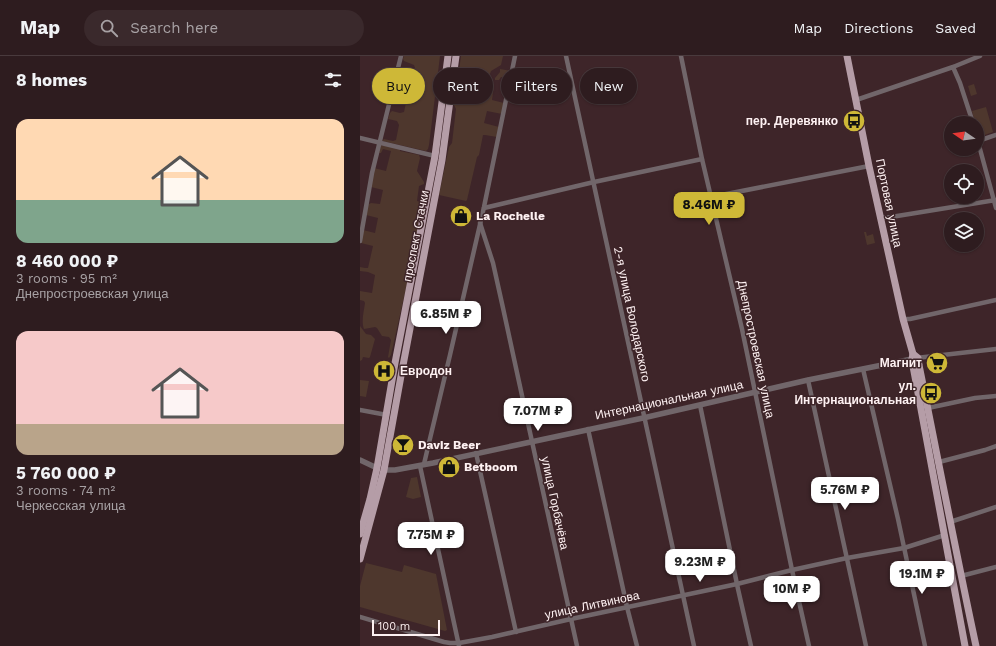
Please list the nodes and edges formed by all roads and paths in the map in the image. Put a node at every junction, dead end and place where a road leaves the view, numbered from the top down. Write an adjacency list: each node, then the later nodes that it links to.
1 (401, 56): 15 (street)
2 (448, 56): 16 (main road, проспект Стачки)
3 (456, 56): 48 (main road, проспект Стачки)
4 (515, 56): 23 (street)
5 (566, 56): 20 (street, 2-я улица Володарского)
6 (681, 56): 18 (street, Днепростроевская улица)
7 (847, 56): 10 (main road, Портовая улица)
8 (980, 56): 9 (street)
9 (953, 67): 10 (street); 11 (street)
10 (856, 100): 19 (main road, Портовая улица)
11 (971, 116)
12 (996, 135): 14 (street)
13 (360, 138): 15 (street)
14 (984, 138)
15 (379, 143): 16 (street); 27 (street)
16 (435, 156): 39 (main road, проспект Стачки)
17 (982, 156): 22 (street)
18 (702, 159): 20 (street); 21 (street, Днепростроевская улица)
19 (869, 166): 21 (street); 25 (main road, Портовая улица)
20 (594, 182): 23 (street); 40 (street, 2-я улица Володарского)
21 (711, 197): 34 (street, Днепростроевская улица)
22 (995, 200): 24 (street); 25 (street)
23 (484, 208): 26 (street)
24 (996, 208)
25 (881, 218): 29 (main road, Портовая улица)
26 (480, 224): 42 (street, улица Горбачёва); 47 (street)
27 (360, 241)
28 (996, 300): 29 (street)
29 (904, 319): 31 (main road, Портовая улица)
30 (996, 349): 31 (street)
31 (914, 357): 32 (street, Интернациональная улица); 37 (main road, Портовая улица); 52 (main road, Портовая улица)
32 (863, 369): 33 (street, Интернациональная улица); 53 (street)
33 (808, 380): 34 (street, Интернациональная улица); 54 (street)
34 (756, 393): 36 (street, Интернациональная улица); 57 (street, Днепростроевская улица)
35 (996, 396): 37 (street)
36 (700, 405): 40 (street, Интернациональная улица); 59 (street)
37 (928, 408): 46 (main road, Портовая улица)
38 (360, 410): 39 (street)
39 (387, 415): 48 (main road, проспект Стачки)
40 (644, 418): 41 (street, Интернациональная улица); 60 (street, 2-я улица Володарского)
41 (588, 429): 42 (street, Интернациональная улица); 61 (street)
42 (532, 442): 44 (street, Интернациональная улица); 63 (street, улица Горбачёва)
43 (996, 446): 46 (street)
44 (476, 453): 47 (street, Интернациональная улица); 64 (street)
45 (360, 460): 48 (street)
46 (939, 462): 50 (main road, Портовая улица)
47 (422, 465): 48 (street, Интернациональная улица); 65 (street)
48 (381, 469): 51 (main road, проспект Стачки); 55 (main road, проспект Стачки)
49 (996, 507): 50 (street)
50 (950, 522): 58 (main road, Портовая улица)
51 (360, 534)
52 (945, 535): 53 (street, улица Литвинова); 73 (main road, Портовая улица)
53 (904, 548): 54 (street, улица Литвинова); 72 (street)
54 (847, 558): 57 (street, улица Литвинова); 71 (street)
55 (360, 559)
56 (996, 567): 58 (street)
57 (792, 570): 59 (street, улица Литвинова); 70 (street, Днепростроевская улица)
58 (961, 576): 74 (main road, Портовая улица)
59 (737, 584): 60 (street, улица Литвинова); 69 (street)
60 (682, 595): 61 (street, улица Литвинова); 68 (street, 2-я улица Володарского)
61 (627, 607): 63 (street, улица Литвинова); 67 (street)
62 (360, 617): 65 (street, улица Литвинова)
63 (571, 619): 64 (street, улица Литвинова); 66 (street, улица Горбачёва)
64 (516, 632): 65 (street, улица Литвинова)
65 (459, 644)
66 (578, 646)
67 (637, 646)
68 (694, 646)
69 (751, 646)
70 (809, 646)
71 (866, 646)
72 (925, 646)
73 (966, 646)
74 (976, 646)

